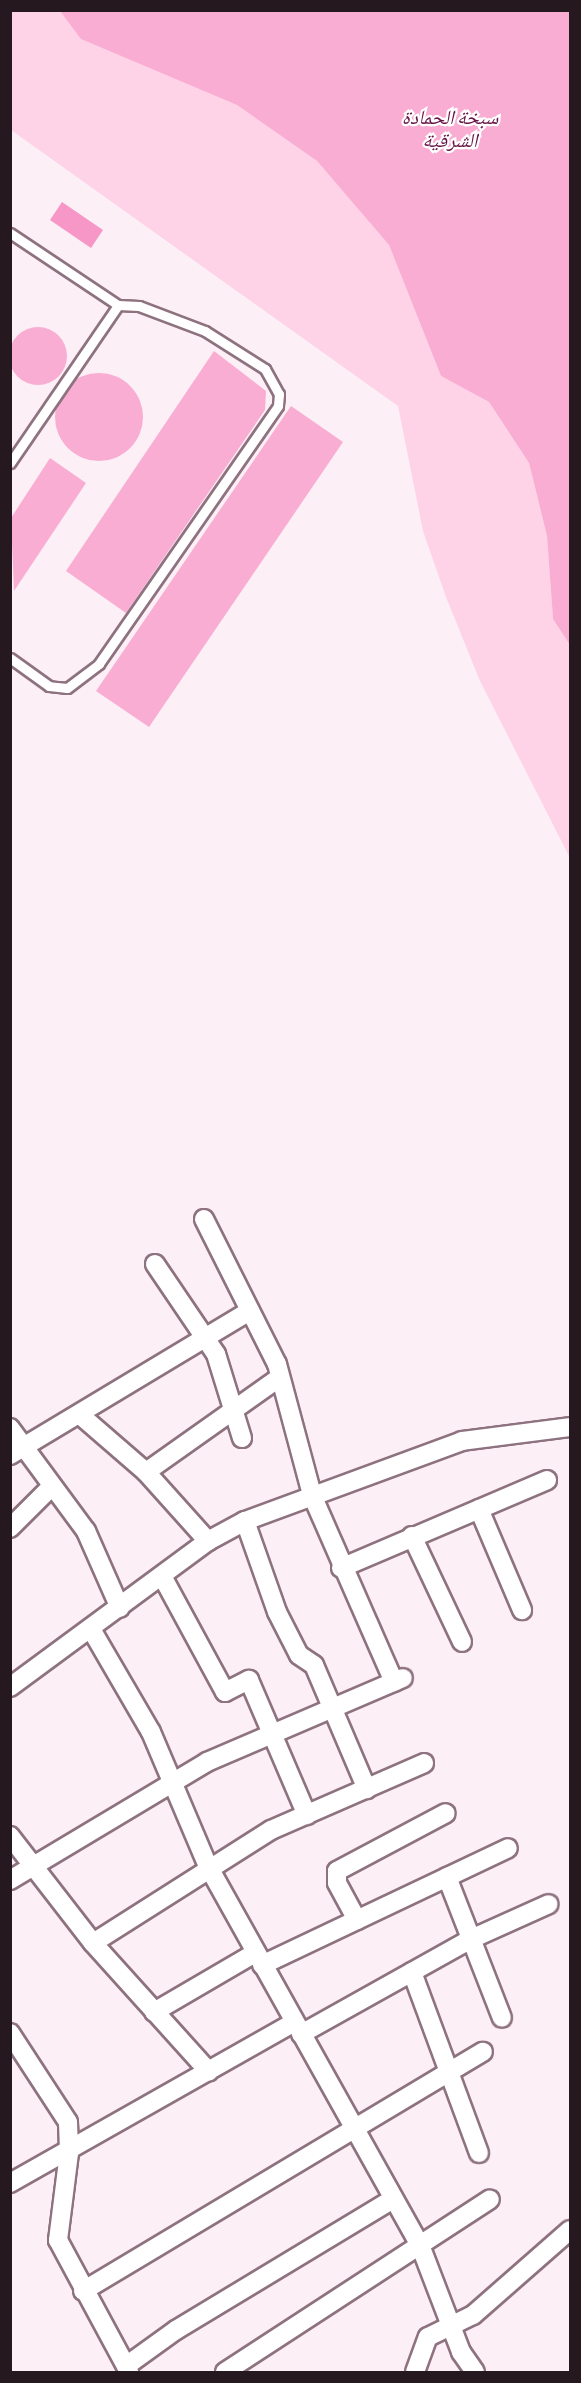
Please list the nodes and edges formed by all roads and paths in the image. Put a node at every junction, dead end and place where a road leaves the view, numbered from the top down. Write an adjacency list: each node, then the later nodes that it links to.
1 (10, 233): 2 (lane)
2 (117, 305): 3 (lane); 4 (lane)
3 (10, 464)
4 (10, 658)
5 (204, 1219): 7 (street)
6 (155, 1264): 8 (street)
7 (250, 1311): 8 (street); 9 (street)
8 (207, 1338): 10 (street); 11 (street)
9 (280, 1377): 10 (street); 19 (street)
10 (233, 1410): 14 (street); 16 (street)
11 (79, 1414): 15 (street); 16 (street)
12 (570, 1427): 19 (street)
13 (10, 1428): 15 (street)
14 (242, 1438)
15 (16, 1451): 18 (street)
16 (146, 1472): 24 (street)
17 (548, 1480): 20 (street)
18 (52, 1486): 22 (street); 27 (street)
19 (312, 1494): 21 (street); 25 (street)
20 (479, 1509): 23 (street); 28 (street)
21 (245, 1521): 24 (street); 32 (street)
22 (10, 1528)
23 (412, 1536): 25 (street); 30 (street)
24 (208, 1541): 26 (street)
25 (341, 1568): 32 (street)
26 (162, 1576): 27 (street); 33 (street)
27 (120, 1608): 29 (street)
28 (522, 1610)
29 (91, 1629): 31 (street); 35 (street)
30 (462, 1642)
31 (10, 1687)
32 (332, 1708): 33 (street); 36 (street)
33 (272, 1735): 35 (street); 38 (street)
34 (424, 1763): 36 (street)
35 (174, 1781): 41 (street); 42 (street)
36 (367, 1788): 38 (street)
37 (446, 1813): 46 (street)
38 (307, 1815): 42 (street)
39 (10, 1836): 41 (street)
40 (508, 1848): 43 (street)
41 (34, 1864): 44 (street); 48 (street)
42 (208, 1866): 48 (street); 49 (street)
43 (447, 1877): 46 (street); 47 (street)
44 (10, 1880)
45 (549, 1904): 47 (street)
46 (357, 1920): 49 (street)
47 (471, 1939): 50 (street); 52 (street)
48 (93, 1943): 51 (street)
49 (259, 1959): 51 (street); 53 (street)
50 (412, 1972): 53 (street); 57 (street)
51 (154, 2012): 56 (street)
52 (502, 2018)
53 (297, 2028): 56 (street); 58 (street)
54 (10, 2033): 59 (street)
55 (483, 2052): 57 (street)
56 (209, 2072): 59 (street)
57 (447, 2073): 58 (street); 60 (street)
58 (355, 2131): 62 (street); 66 (street)
59 (69, 2153): 61 (street); 66 (street)
60 (478, 2153)
61 (10, 2183)
62 (393, 2199): 65 (street); 68 (street)
63 (490, 2199): 65 (street)
64 (570, 2230): 67 (street)
65 (420, 2245): 67 (street); 69 (street)
66 (83, 2291): 68 (street)
67 (452, 2324): 70 (street); 71 (street)
68 (128, 2370)
69 (225, 2373)
70 (415, 2373)
71 (475, 2373)

